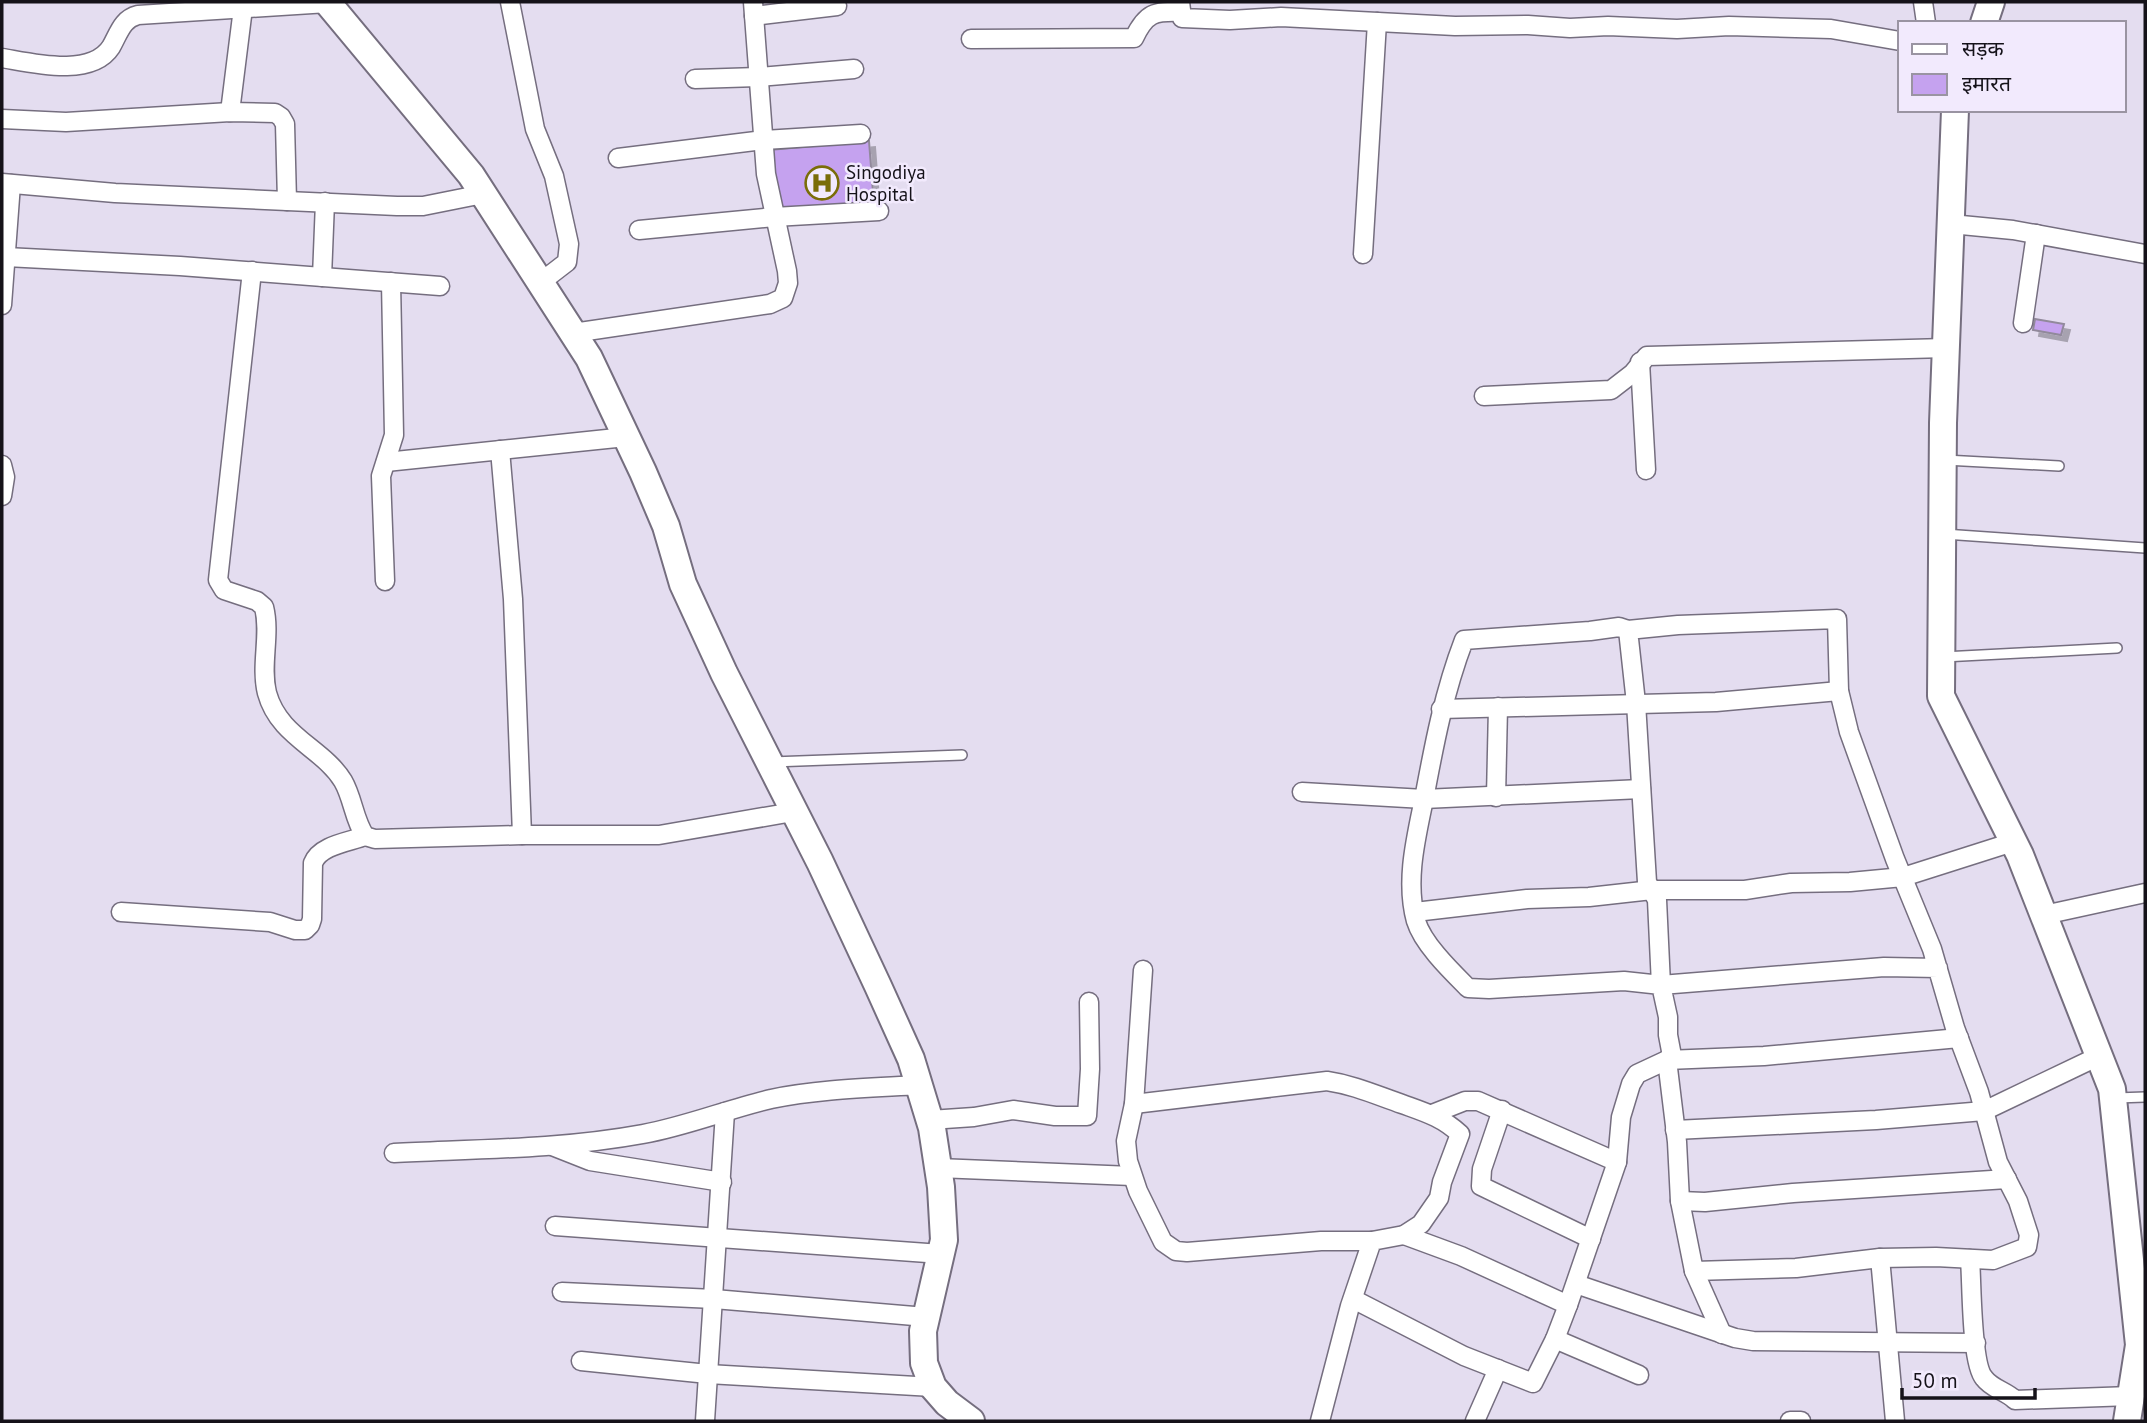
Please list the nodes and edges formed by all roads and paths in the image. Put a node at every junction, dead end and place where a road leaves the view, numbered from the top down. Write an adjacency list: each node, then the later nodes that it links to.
1 (328, 2): 7 (street); 25 (street)
2 (510, 2): 40 (street)
3 (1923, 2): 9 (street)
4 (1991, 2): 10 (street)
5 (837, 6): 8 (street)
6 (1180, 7): 11 (street); 12 (street)
7 (243, 8): 14 (street); 18 (street)
8 (753, 9): 16 (street)
9 (1926, 21)
10 (1985, 21)
11 (1377, 22): 13 (street); 33 (street)
12 (971, 39)
13 (1898, 41)
14 (2, 58)
15 (854, 69): 16 (street)
16 (758, 77): 17 (street); 22 (street)
17 (695, 79)
18 (230, 112): 20 (street); 26 (street)
19 (1955, 112): 30 (street)
20 (2, 119)
21 (861, 134): 22 (street)
22 (764, 140): 23 (street); 29 (street)
23 (618, 158)
24 (6, 183): 26 (street); 35 (street)
25 (483, 194): 27 (street); 40 (street)
26 (287, 201): 27 (street)
27 (325, 202): 37 (street)
28 (879, 211): 29 (street)
29 (774, 217): 31 (street); 44 (street)
30 (1951, 224): 32 (street); 45 (street)
31 (639, 230)
32 (2036, 234): 34 (street); 43 (street)
33 (1363, 254)
34 (2145, 254)
35 (6, 257): 36 (street); 38 (street)
36 (251, 271): 37 (street); 74 (street)
37 (322, 277): 39 (street)
38 (3, 280): 42 (street)
39 (391, 282): 41 (street); 51 (street)
40 (541, 282): 44 (street)
41 (440, 285)
42 (2, 305)
43 (2023, 323)
44 (573, 333): 48 (street)
45 (1946, 348): 46 (street); 50 (street)
46 (1640, 362): 47 (street); 54 (street)
47 (1484, 396)
48 (626, 437): 49 (street); 67 (street)
49 (500, 450): 51 (street); 73 (street)
50 (1943, 460): 53 (lane); 56 (street)
51 (386, 462): 58 (street)
52 (2, 465): 55 (street)
53 (2059, 466)
54 (1646, 470)
55 (2, 496)
56 (1942, 534): 57 (lane); 61 (street)
57 (2145, 548)
58 (384, 581)
59 (1628, 630): 62 (street); 63 (street); 65 (street)
60 (2117, 648): 61 (lane)
61 (1941, 657): 75 (street)
62 (1839, 691): 63 (street); 76 (street)
63 (1636, 703): 64 (street); 68 (street)
64 (1498, 708): 65 (street); 70 (street)
65 (1441, 709): 71 (street)
66 (962, 755): 67 (lane)
67 (768, 762): 72 (street)
68 (1641, 789): 70 (street); 77 (street)
69 (1302, 792): 71 (street)
70 (1496, 797): 71 (street)
71 (1424, 799): 80 (street)
72 (793, 812): 73 (street); 89 (street)
73 (522, 835): 74 (street)
74 (365, 836): 79 (street)
75 (2013, 842): 76 (street); 81 (street)
76 (1903, 877): 77 (street); 82 (street)
77 (1652, 890): 80 (street); 84 (street)
78 (2145, 893): 81 (street)
79 (121, 912)
80 (1415, 912): 84 (street)
81 (2043, 915): 87 (street)
82 (1938, 968): 84 (street); 86 (street)
83 (1143, 970): 92 (street)
84 (1661, 985): 88 (street)
85 (1089, 1002): 97 (street)
86 (1959, 1038): 88 (street); 94 (street)
87 (2099, 1056): 91 (street); 94 (street)
88 (1667, 1060): 98 (street); 101 (street)
89 (919, 1085): 95 (street); 97 (street)
90 (2145, 1097): 91 (lane)
91 (2113, 1098): 131 (street)
92 (1134, 1104): 96 (street); 103 (street)
93 (1502, 1110): 96 (street); 101 (street); 110 (street)
94 (1984, 1111): 98 (street); 104 (street)
95 (725, 1112): 99 (street); 105 (street)
96 (1432, 1114): 108 (street)
97 (930, 1120): 102 (street)
98 (1675, 1130): 106 (street)
99 (550, 1145): 100 (street); 105 (street)
100 (394, 1153)
101 (1618, 1162): 110 (street)
102 (938, 1168): 103 (street); 112 (street)
103 (1132, 1176): 111 (street)
104 (2007, 1179): 106 (street); 114 (street)
105 (722, 1182): 109 (street)
106 (1680, 1201): 115 (street)
107 (555, 1226): 109 (street)
108 (1404, 1235): 111 (street); 120 (street)
109 (718, 1238): 112 (street); 118 (street)
110 (1591, 1238): 116 (street)
111 (1371, 1241): 119 (street)
112 (941, 1254): 121 (street)
113 (1880, 1258): 114 (street); 115 (street); 124 (street)
114 (1970, 1259): 125 (street)
115 (1694, 1271): 122 (street)
116 (1576, 1284): 120 (street); 122 (street)
117 (562, 1292): 118 (street)
118 (713, 1299): 121 (street); 128 (street)
119 (1353, 1299): 127 (street); 134 (street)
120 (1569, 1305): 123 (street)
121 (926, 1317): 130 (street)
122 (1722, 1334): 124 (street)
123 (1555, 1339): 127 (street); 129 (street)
124 (1889, 1341): 125 (street); 138 (street)
125 (1976, 1343): 131 (street)
126 (581, 1361): 128 (street)
127 (1498, 1369): 135 (street)
128 (708, 1374): 130 (street); 132 (street)
129 (1639, 1375)
130 (933, 1387): 133 (street)
131 (2134, 1395)
132 (705, 1421)
133 (971, 1421)
134 (1320, 1421)
135 (1475, 1421)
136 (1790, 1421): 137 (street)
137 (1801, 1421)
138 (1895, 1421)

